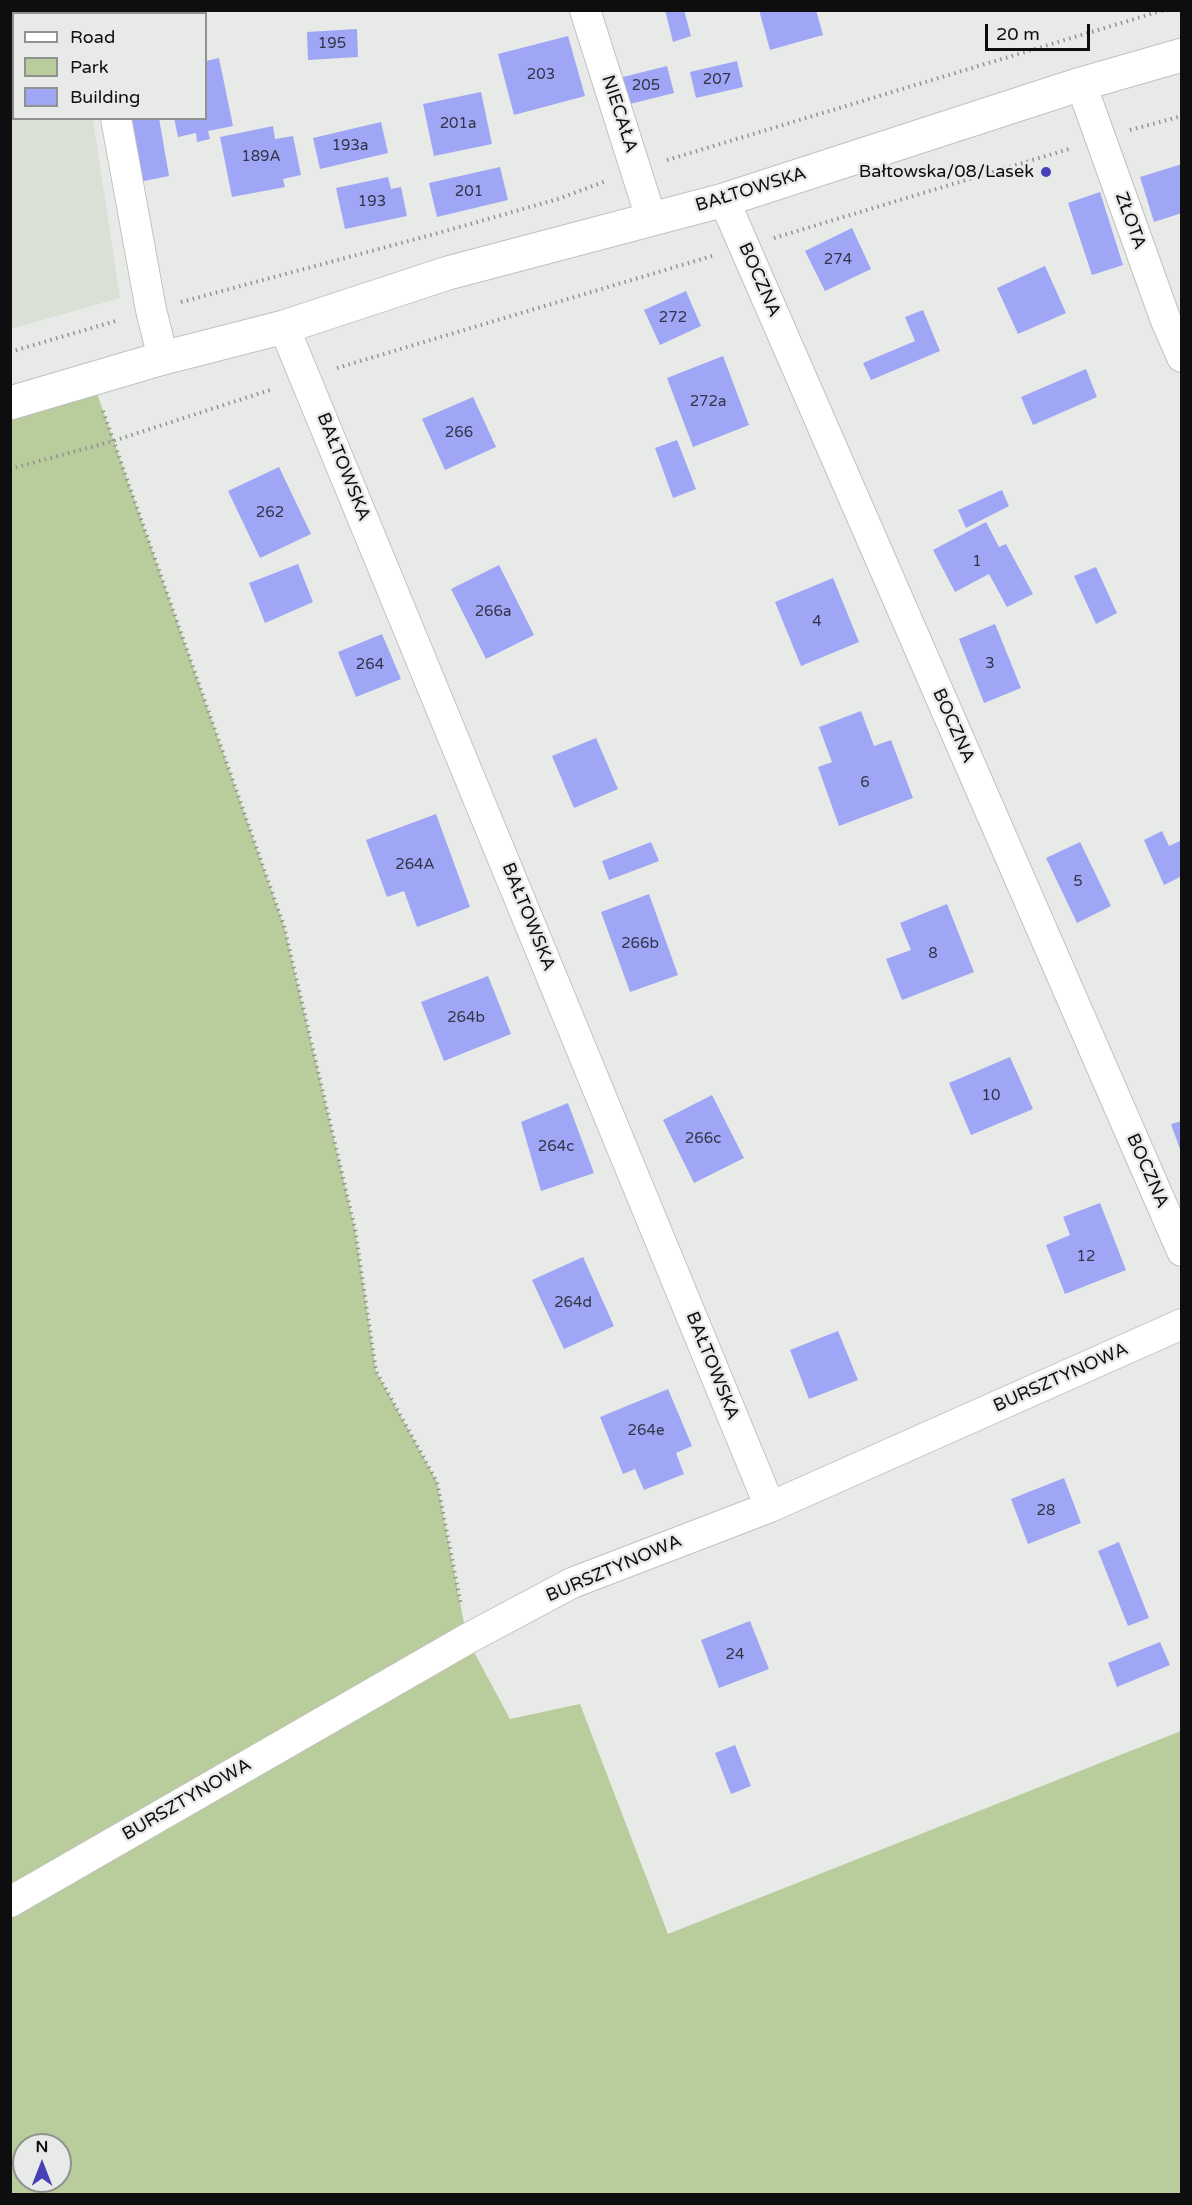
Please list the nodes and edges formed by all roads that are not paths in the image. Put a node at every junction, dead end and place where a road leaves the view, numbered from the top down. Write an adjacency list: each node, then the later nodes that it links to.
1 (585, 10): 6 (street, NIECAŁA)
2 (1182, 55): 3 (main road, BAŁTOWSKA)
3 (1081, 84): 5 (main road, BAŁTOWSKA); 8 (street, ZŁOTA)
4 (116, 120): 9 (street)
5 (724, 200): 6 (main road, BAŁTOWSKA); 11 (street, BOCZNA)
6 (651, 219): 7 (main road, BAŁTOWSKA)
7 (284, 327): 9 (main road, BAŁTOWSKA); 13 (street, BAŁTOWSKA)
8 (1182, 357)
9 (163, 358): 10 (main road, BAŁTOWSKA)
10 (10, 404)
11 (1182, 1251)
12 (1182, 1324): 13 (street, BURSZTYNOWA)
13 (770, 1507): 14 (street, BURSZTYNOWA)
14 (10, 1902)

